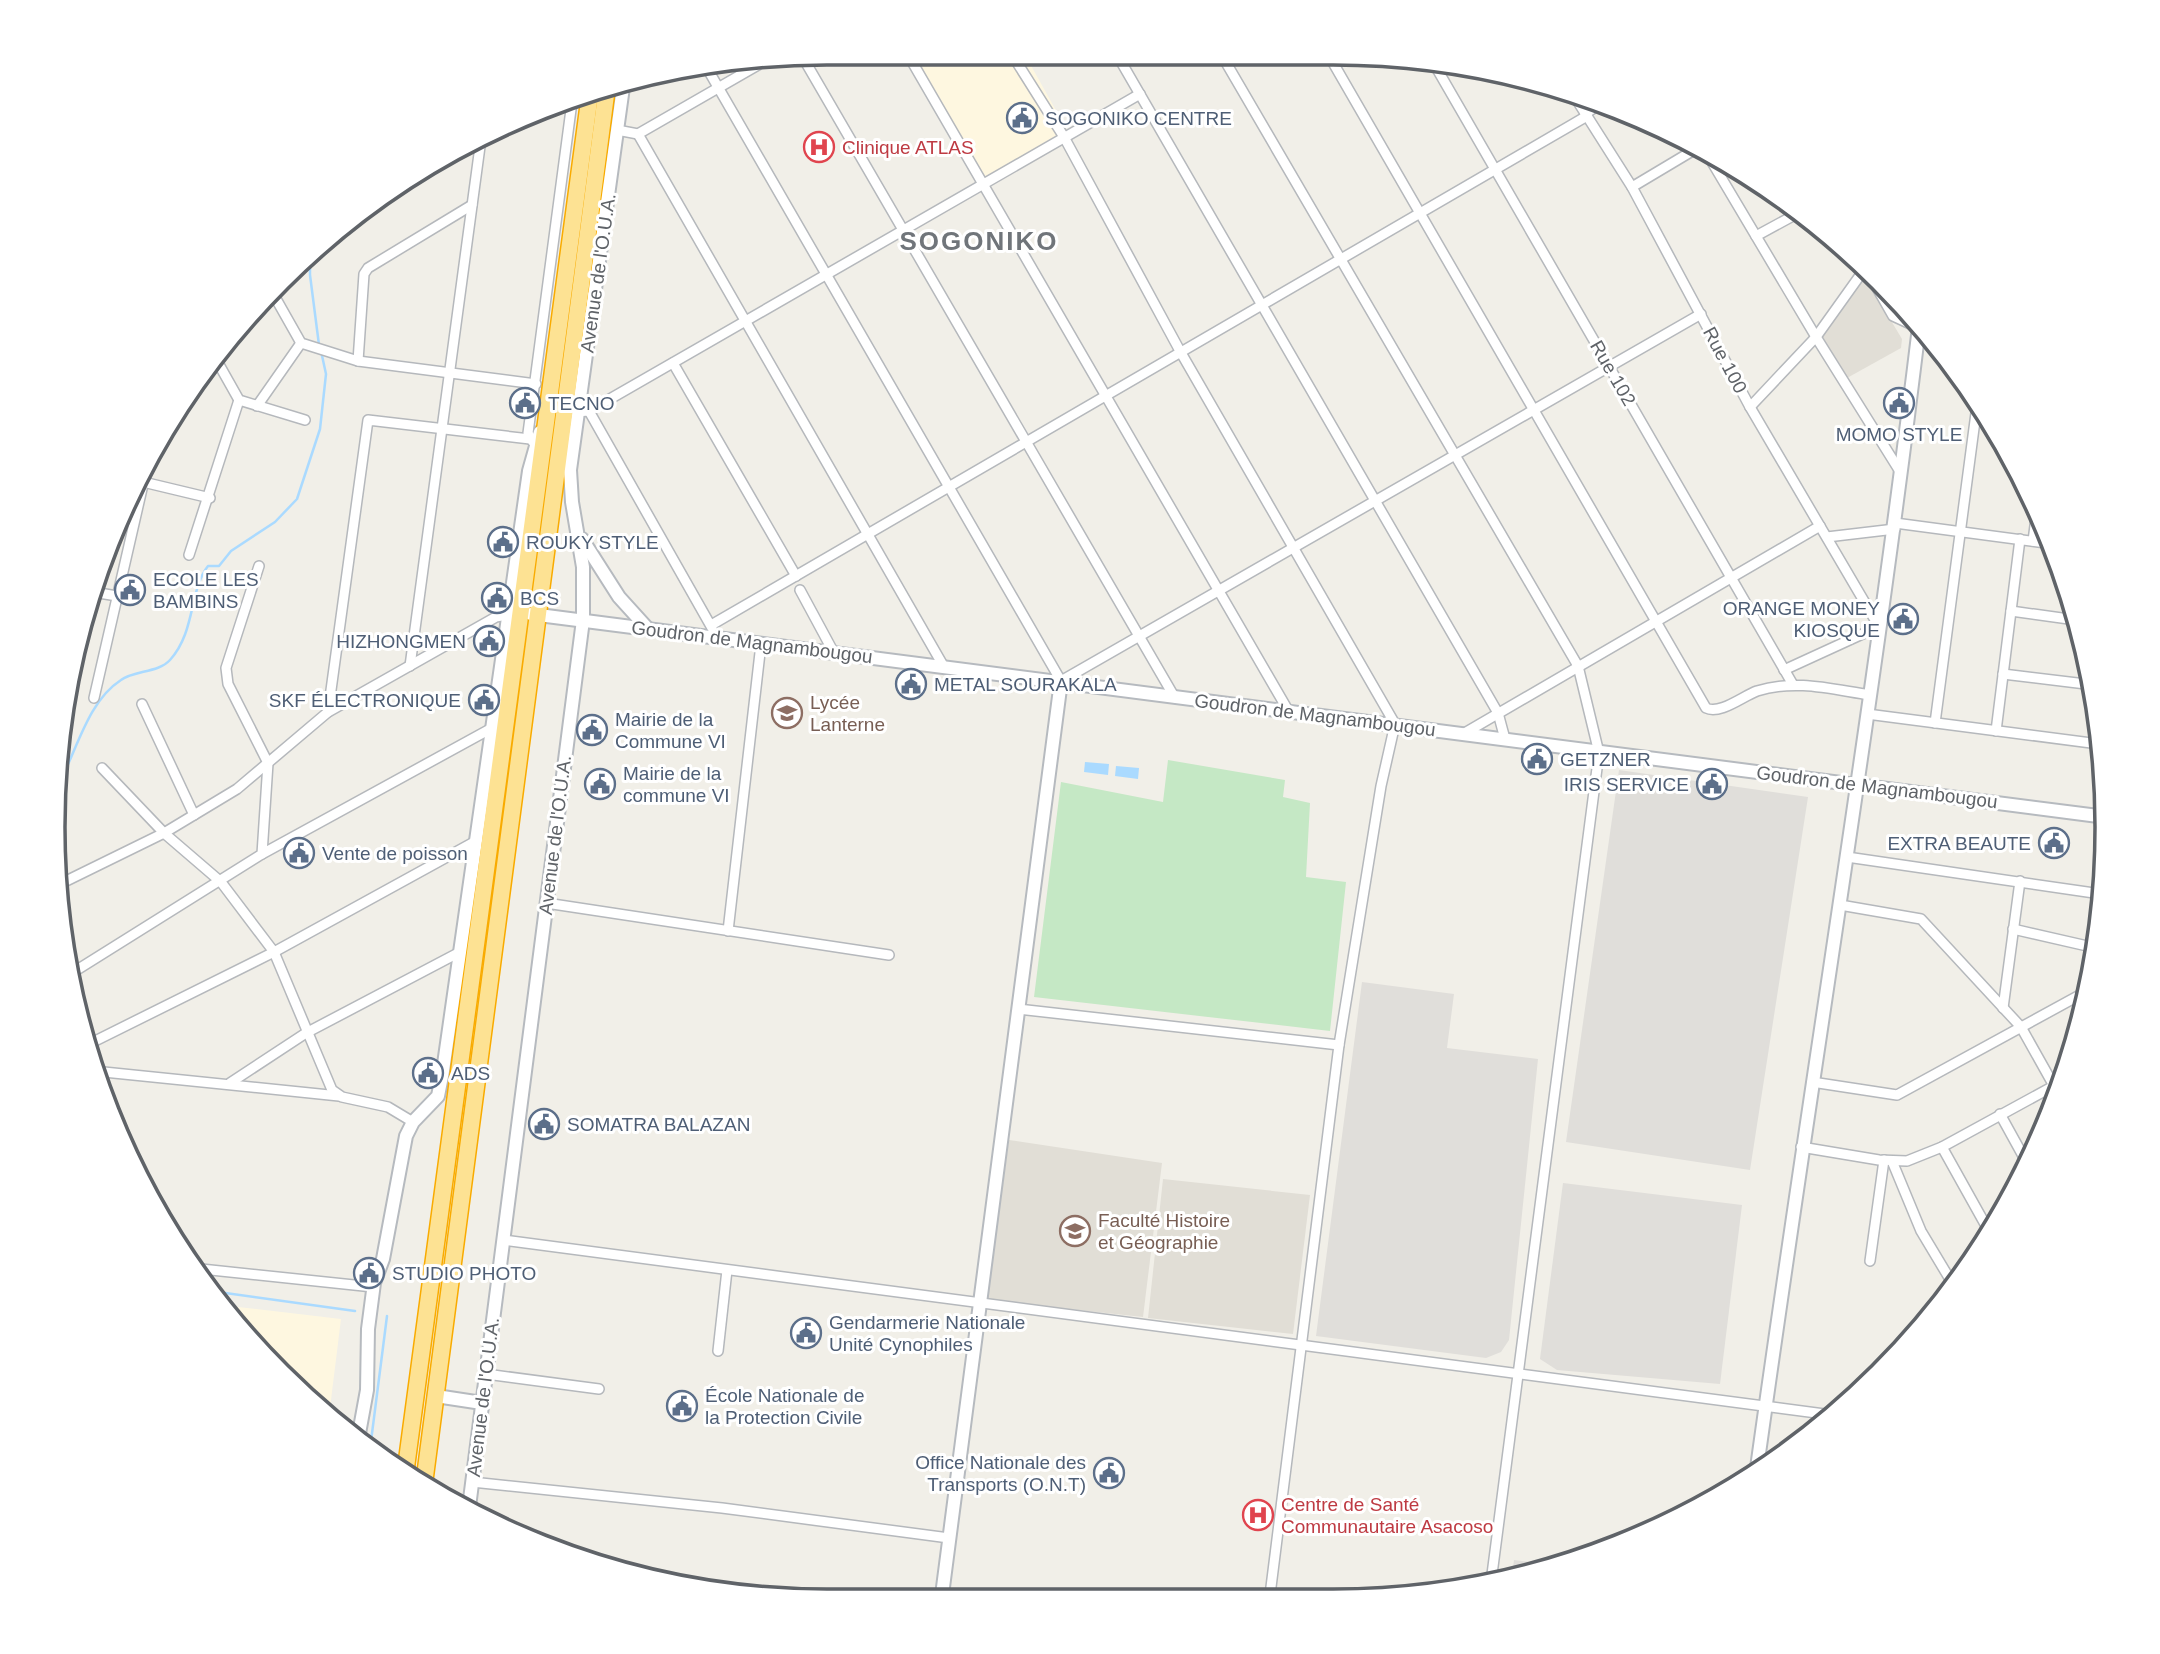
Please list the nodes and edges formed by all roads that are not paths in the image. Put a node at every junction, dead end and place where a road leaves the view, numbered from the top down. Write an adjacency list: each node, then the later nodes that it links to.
1 (807, 65): 31 (street)
2 (914, 65): 26 (street)
3 (1018, 65): 21 (street)
4 (1123, 65): 12 (street)
5 (1227, 65): 33 (street)
6 (1334, 65): 29 (street)
7 (752, 69): 10 (street)
8 (1439, 72): 24 (street, Rue 102)
9 (710, 74): 10 (street)
10 (718, 88): 20 (street); 34 (street)
11 (622, 93): 19 (street, Avenue de l'O.U.A.)
12 (1140, 94): 21 (street); 38 (street)
13 (606, 98): 58 (highway, Avenue de l'O.U.A.)
14 (589, 103): 56 (highway, Avenue de l'O.U.A.)
15 (1580, 106): 18 (street, Rue 100)
16 (571, 109): 51 (street, Avenue de l'O.U.A.)
17 (1592, 110): 18 (street)
18 (1586, 115): 24 (street); 27 (street, Rue 100)
19 (617, 130): 20 (street); 58 (street, Avenue de l'O.U.A.)
20 (638, 134): 41 (street)
21 (1063, 138): 26 (street); 45 (street)
22 (480, 149): 28 (street)
23 (1689, 153): 27 (street)
24 (1494, 168): 29 (street); 48 (street, Rue 102)
25 (1715, 168): 32 (street)
26 (982, 187): 31 (street); 52 (street)
27 (1632, 187): 39 (street, Rue 100)
28 (472, 205): 46 (street); 50 (street)
29 (1420, 212): 33 (street); 57 (street)
30 (1790, 217): 32 (street)
31 (903, 230): 34 (street); 63 (street)
32 (1756, 236): 42 (street)
33 (1340, 258): 38 (street); 64 (street)
34 (826, 274): 41 (street); 67 (street)
35 (1859, 275): 42 (street)
36 (277, 300): 44 (street)
37 (1885, 302): 40 (street)
38 (1261, 304): 45 (street); 69 (street)
39 (1701, 314): 48 (street); 55 (street, Rue 100)
40 (1902, 320)
41 (746, 321): 47 (street); 76 (street)
42 (1816, 337): 55 (street); 65 (street)
43 (1918, 338): 65 (street)
44 (301, 343): 46 (street); 54 (street)
45 (1180, 352): 52 (street); 81 (street)
46 (358, 361): 50 (street)
47 (673, 363): 58 (street); 84 (street)
48 (1608, 365): 57 (street); 85 (street, Rue 102)
49 (220, 366): 53 (street)
50 (449, 373): 51 (street); 61 (street)
51 (536, 384): 62 (street, Avenue de l'O.U.A.)
52 (1106, 394): 63 (street); 87 (street)
53 (239, 400): 54 (street); 68 (street)
54 (257, 406): 60 (street)
55 (1750, 407): 71 (street, Rue 100)
56 (549, 408): 62 (street); 91 (highway, Avenue de l'O.U.A.)
57 (1533, 408): 64 (street); 94 (street)
58 (577, 412): 75 (street, Avenue de l'O.U.A.); 91 (highway, Avenue de l'O.U.A.); 95 (street)
59 (1976, 418): 74 (street)
60 (305, 420)
61 (442, 429): 62 (street); 102 (street); 114 (street)
62 (533, 441): 91 (street, Avenue de l'O.U.A.)
63 (1026, 441): 67 (street); 98 (street)
64 (1454, 454): 69 (street); 103 (street)
65 (1901, 474): 72 (street)
66 (147, 483): 68 (street)
67 (948, 487): 76 (street); 107 (street)
68 (210, 498): 82 (street)
69 (1374, 500): 81 (street); 116 (street)
70 (136, 506): 89 (street)
71 (1820, 526): 77 (street, Rue 100); 85 (street)
72 (1895, 526): 74 (street); 77 (street); 96 (street)
73 (2034, 529): 79 (street)
74 (1962, 532): 78 (street); 118 (street)
75 (579, 533): 93 (street, Avenue de l'O.U.A.); 97 (street)
76 (868, 534): 84 (street); 104 (street)
77 (1827, 537): 96 (street, Rue 100)
78 (2020, 539): 79 (street); 90 (street)
79 (2033, 541): 80 (street)
80 (2040, 542)
81 (1293, 547): 87 (street); 119 (street)
82 (189, 555)
83 (259, 566): 126 (street)
84 (796, 576): 95 (street)
85 (1731, 577): 94 (street); 105 (street, Rue 102)
86 (800, 590): 101 (street)
87 (1219, 590): 98 (street); 115 (street)
88 (102, 593): 89 (street)
89 (117, 596): 111 (street)
90 (2011, 611): 92 (street); 106 (street)
91 (523, 614): 93 (street, Goudron de Magnambougou); 102 (street); 120 (street, Avenue de l'O.U.A.); 180 (highway, Avenue de l'O.U.A.); 186 (highway, Avenue de l'O.U.A.)
92 (2066, 619)
93 (583, 620): 97 (street, Goudron de Magnambougou); 139 (street, Avenue de l'O.U.A.)
94 (1656, 621): 103 (street); 108 (street)
95 (713, 624): 99 (street)
96 (1879, 625): 105 (street); 110 (street)
97 (648, 629): 99 (street, Goudron de Magnambougou)
98 (1139, 636): 107 (street); 112 (street)
99 (710, 638): 100 (street, Goudron de Magnambougou)
100 (761, 644): 101 (street, Goudron de Magnambougou); 142 (street)
101 (834, 653): 104 (street, Goudron de Magnambougou)
102 (410, 666): 114 (street)
103 (1578, 666): 116 (street); 125 (street)
104 (944, 667): 107 (street, Goudron de Magnambougou)
105 (1784, 670): 108 (street, Rue 102)
106 (2003, 674): 109 (street); 121 (street)
107 (1061, 681): 112 (street, Goudron de Magnambougou); 150 (street)
108 (1792, 683): 110 (street)
109 (2082, 684)
110 (1870, 695): 117 (street)
111 (94, 698)
112 (1175, 698): 115 (street, Goudron de Magnambougou)
113 (142, 704): 129 (street)
114 (328, 712): 126 (street)
115 (1289, 712): 119 (street, Goudron de Magnambougou)
116 (1498, 713): 122 (street); 123 (street)
117 (1867, 714): 118 (street); 128 (street)
118 (1935, 723): 121 (street)
119 (1395, 724): 122 (street, Goudron de Magnambougou); 154 (street)
120 (492, 728): 132 (street, Avenue de l'O.U.A.); 133 (street)
121 (1996, 731): 124 (street)
122 (1463, 734): 123 (street, Goudron de Magnambougou)
123 (1505, 739): 125 (street, Goudron de Magnambougou)
124 (2091, 743)
125 (1599, 752): 128 (street, Goudron de Magnambougou); 178 (street)
126 (268, 763): 129 (street); 133 (street)
127 (102, 768): 131 (street)
128 (1856, 785): 130 (street, Goudron de Magnambougou); 134 (street)
129 (194, 815): 131 (street)
130 (2095, 816)
131 (164, 833): 135 (street); 137 (street)
132 (476, 841): 144 (street); 145 (street, Avenue de l'O.U.A.)
133 (262, 854): 137 (street)
134 (1847, 856): 136 (street); 140 (street)
135 (66, 881)
136 (2020, 881): 138 (street); 141 (street)
137 (221, 882): 144 (street); 147 (street)
138 (2092, 893)
139 (546, 903): 142 (street); 168 (street, Avenue de l'O.U.A.)
140 (1840, 905): 149 (street); 157 (street)
141 (2013, 929): 143 (street); 149 (street)
142 (728, 931): 146 (street)
143 (2086, 945)
144 (274, 952): 152 (street); 153 (street)
145 (460, 953): 152 (street); 162 (street, Avenue de l'O.U.A.)
146 (889, 955)
147 (78, 969)
148 (2076, 997): 151 (street)
149 (2003, 1008): 151 (street)
150 (1018, 1009): 154 (street); 174 (street)
151 (2021, 1027): 156 (street); 157 (street)
152 (306, 1033): 158 (street); 160 (street)
153 (96, 1041)
154 (1339, 1045): 175 (street)
155 (105, 1072): 158 (street)
156 (2052, 1079)
157 (1812, 1082): 163 (street)
158 (230, 1083): 160 (street)
159 (2047, 1092): 161 (street)
160 (342, 1097): 162 (street)
161 (2000, 1115): 164 (street); 165 (street)
162 (413, 1122): 173 (street, Avenue de l'O.U.A.)
163 (1801, 1147): 166 (street); 182 (street)
164 (1942, 1147): 166 (street); 167 (street)
165 (2022, 1153)
166 (1888, 1161): 169 (street); 172 (street)
167 (1984, 1222)
168 (503, 1240): 171 (street); 177 (street, Avenue de l'O.U.A.)
169 (1870, 1261)
170 (207, 1270): 173 (street)
171 (727, 1270): 174 (street); 176 (street)
172 (1948, 1276)
173 (373, 1287): 184 (street, Avenue de l'O.U.A.)
174 (980, 1303): 175 (street); 190 (street)
175 (1303, 1345): 178 (street); 193 (street)
176 (718, 1351)
177 (486, 1374): 179 (street); 181 (street, Avenue de l'O.U.A.)
178 (1518, 1374): 182 (street); 191 (street)
179 (599, 1389)
180 (436, 1396): 181 (street); 187 (highway, Avenue de l'O.U.A.)
181 (482, 1403): 188 (street, Avenue de l'O.U.A.)
182 (1766, 1406): 183 (street); 185 (street)
183 (1820, 1413)
184 (360, 1429)
185 (1758, 1459)
186 (407, 1463)
187 (425, 1474)
188 (472, 1482): 189 (street, Avenue de l'O.U.A.); 190 (street)
189 (470, 1500)
190 (949, 1538): 192 (street)
191 (1492, 1572)
192 (943, 1589)
193 (1271, 1589)

